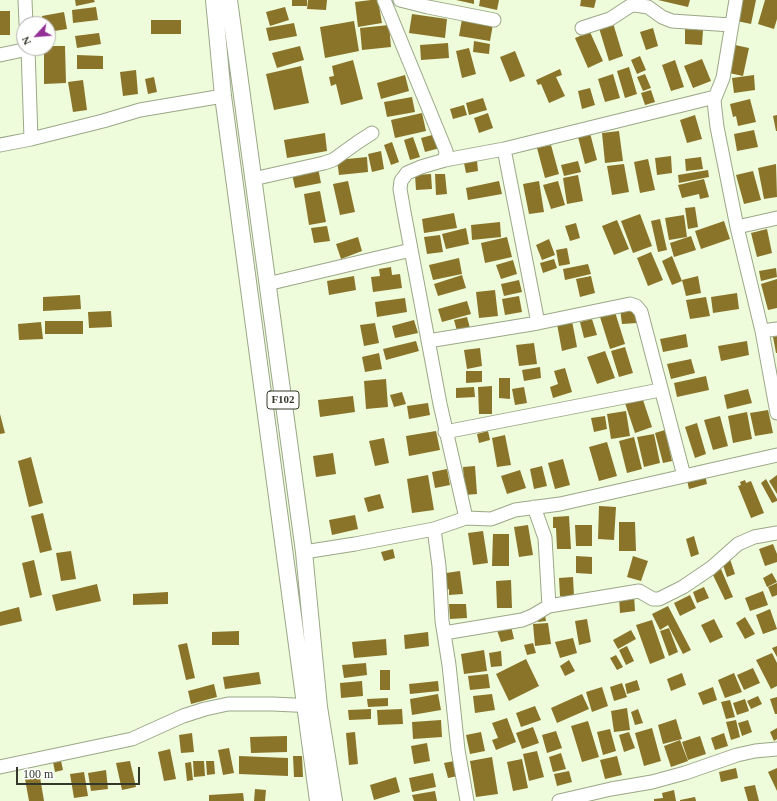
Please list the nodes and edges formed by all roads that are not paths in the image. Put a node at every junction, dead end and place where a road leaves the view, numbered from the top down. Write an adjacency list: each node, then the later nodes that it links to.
1 (25, 0): 7 (street)
2 (214, 0): 14 (main road, F102)
3 (229, 0): 21 (main road, F102)
4 (384, 0): 20 (street)
5 (400, 0): 8 (street)
6 (736, 0): 9 (street)
7 (26, 16)
8 (494, 20)
9 (731, 25): 10 (street); 15 (street)
10 (582, 28)
11 (16, 52): 12 (street)
12 (0, 55)
13 (28, 56): 17 (street)
14 (223, 96): 17 (street); 42 (main road, F102)
15 (715, 97): 19 (street); 23 (street)
16 (372, 133): 21 (street)
17 (30, 139): 18 (street)
18 (0, 144)
19 (504, 149): 20 (street); 26 (street)
20 (445, 160): 24 (street)
21 (253, 179): 25 (main road, F102)
22 (777, 218): 23 (street)
23 (737, 227): 28 (street)
24 (411, 250): 25 (street); 29 (street)
25 (267, 284): 39 (main road, F102)
26 (538, 323): 29 (street); 30 (street)
27 (777, 329): 28 (street)
28 (762, 331): 31 (street)
29 (428, 341): 32 (street)
30 (660, 390): 32 (street); 34 (street)
31 (777, 413)
32 (445, 432): 36 (street)
33 (777, 455): 34 (street)
34 (684, 476): 35 (street)
35 (534, 507): 36 (street); 40 (street)
36 (466, 518): 37 (street)
37 (434, 529): 39 (street); 41 (street)
38 (777, 533): 40 (street)
39 (304, 552): 42 (main road, F102)
40 (549, 606): 41 (street)
41 (444, 633): 47 (street)
42 (312, 706): 44 (street); 45 (main road, F102); 46 (main road, F102)
43 (777, 748): 48 (street)
44 (0, 767)
45 (318, 801)
46 (334, 801)
47 (467, 801)
48 (559, 801)

